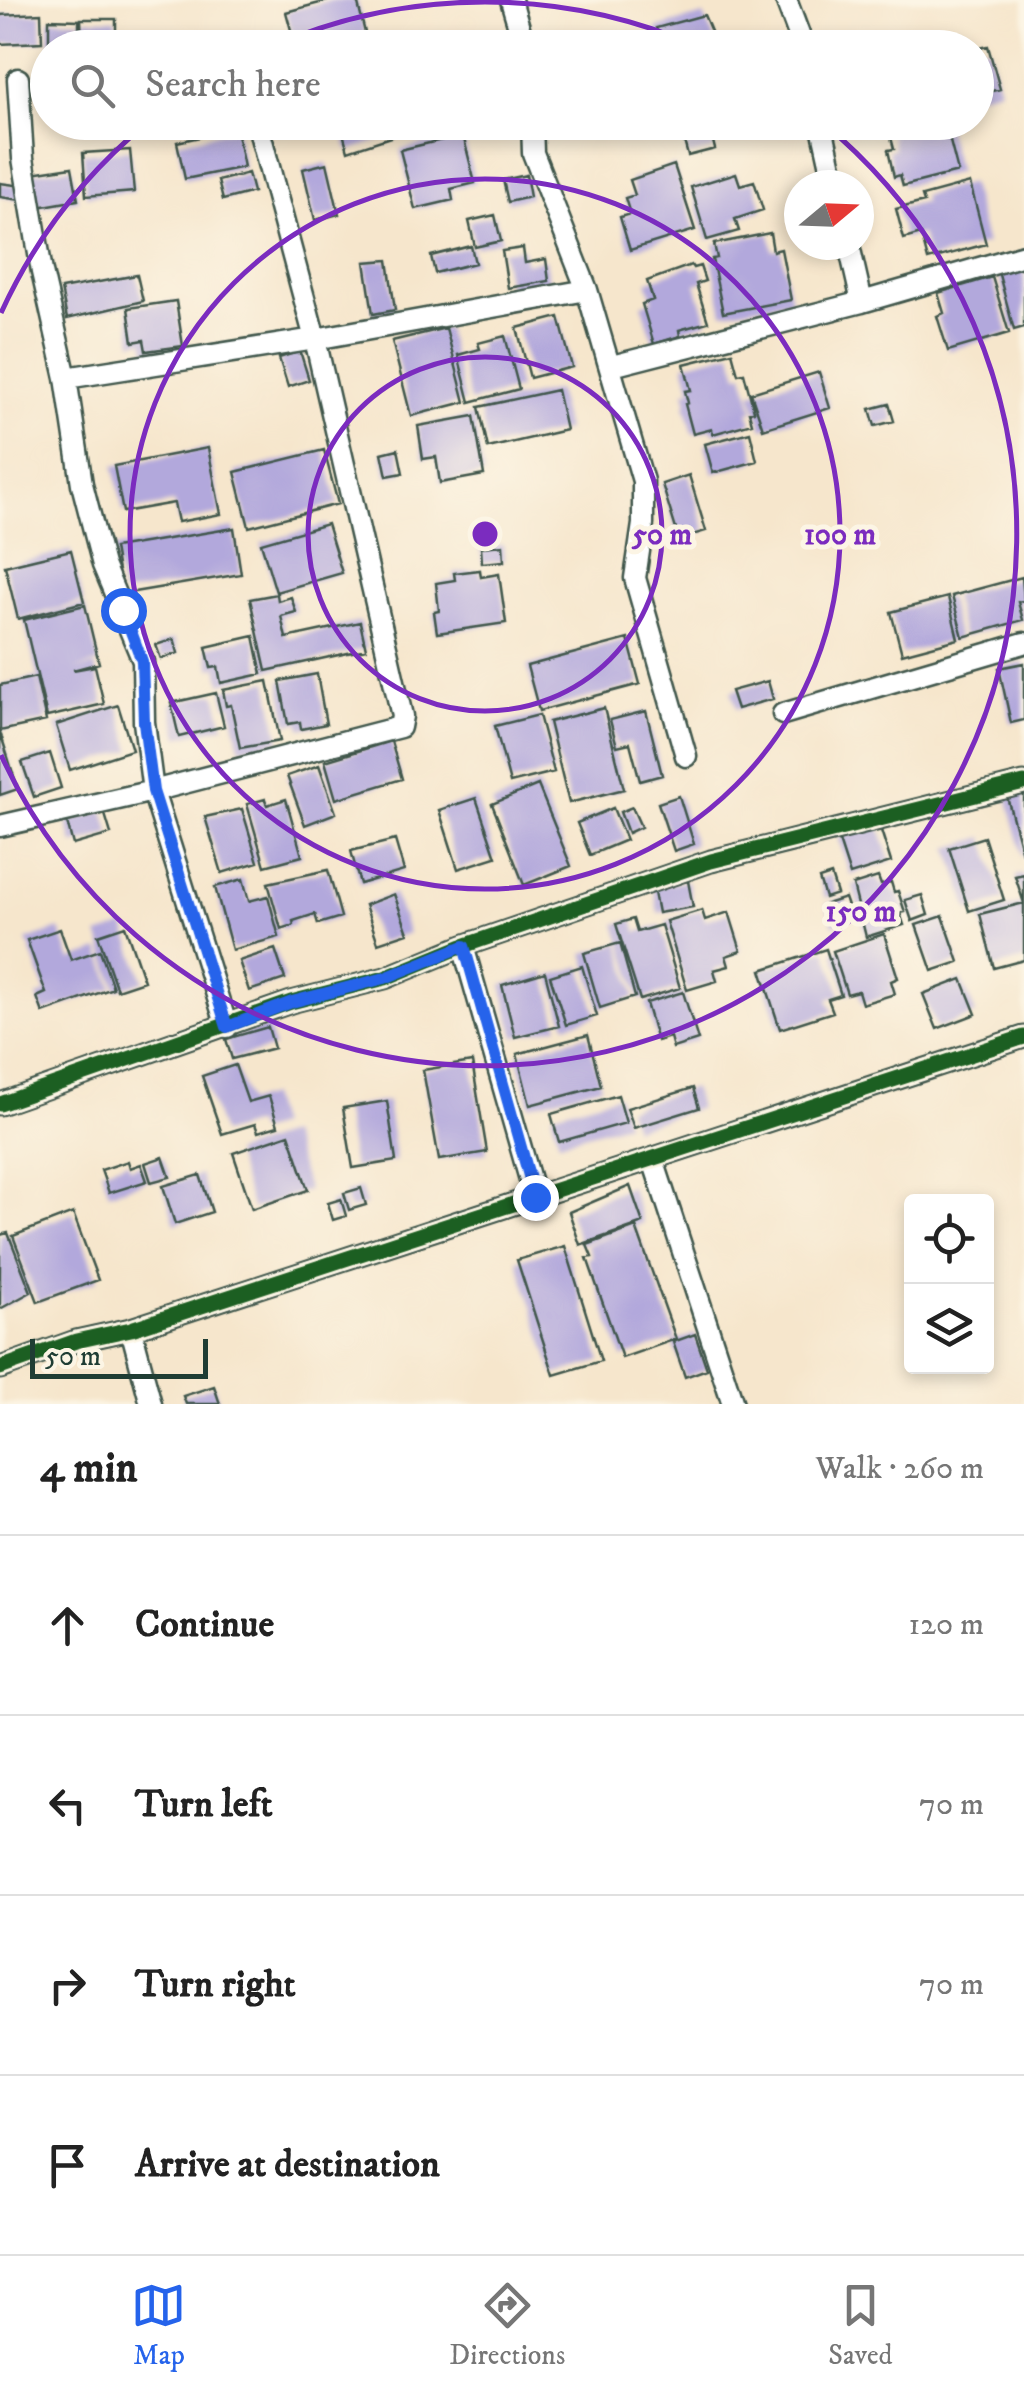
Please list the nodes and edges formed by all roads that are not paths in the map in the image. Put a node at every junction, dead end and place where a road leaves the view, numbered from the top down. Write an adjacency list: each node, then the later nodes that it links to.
1 (511, 0): 3 (street)
2 (786, 0): 4 (street)
3 (520, 30)
4 (797, 30)
5 (18, 79): 16 (street)
6 (263, 140): 14 (street)
7 (533, 140): 12 (street)
8 (825, 140): 9 (street)
9 (832, 170)
10 (1024, 256): 13 (street)
11 (852, 260): 13 (street)
12 (587, 290): 14 (street); 15 (street)
13 (862, 302): 15 (street)
14 (315, 339): 16 (street); 21 (street)
15 (612, 366): 19 (street)
16 (66, 378): 21 (street)
17 (1024, 643): 18 (street)
18 (782, 714)
19 (686, 756)
20 (1024, 782): 23 (street)
21 (153, 791): 22 (street); 24 (street)
22 (0, 826)
23 (464, 946): 24 (street); 28 (street)
24 (227, 1027): 26 (street)
25 (1024, 1037): 27 (street)
26 (0, 1104)
27 (653, 1160): 28 (street); 32 (street)
28 (535, 1197): 29 (street)
29 (131, 1330): 30 (street); 31 (street)
30 (0, 1368)
31 (151, 1404)
32 (733, 1404)

